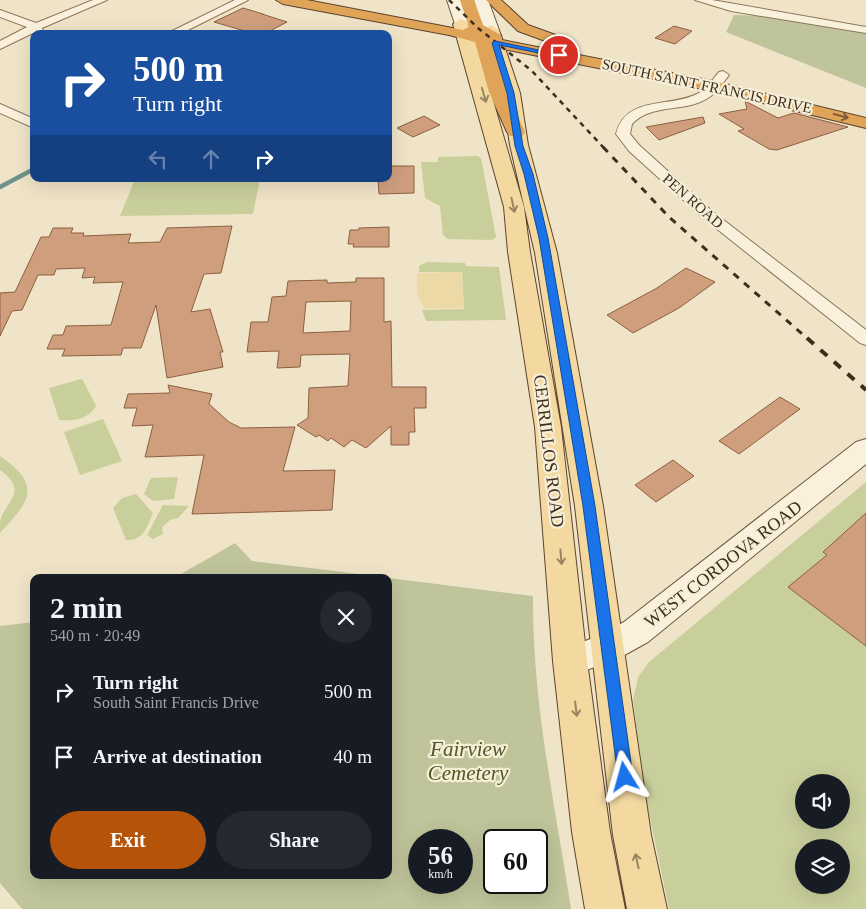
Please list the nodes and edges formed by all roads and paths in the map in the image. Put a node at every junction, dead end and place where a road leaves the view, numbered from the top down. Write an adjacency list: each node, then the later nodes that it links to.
1 (102, 0): 13 (street)
2 (242, 0): 14 (street)
3 (283, 0): 17 (highway)
4 (339, 0): 12 (highway)
5 (482, 0): 17 (main road, CERRILLOS ROAD)
6 (493, 0): 19 (highway)
7 (700, 0): 10 (street)
8 (742, 0): 10 (street)
9 (459, 1): 12 (highway); 17 (main road, CERRILLOS ROAD)
10 (731, 8): 15 (street)
11 (0, 13): 13 (street)
12 (418, 16): 17 (highway)
13 (37, 30)
14 (179, 30)
15 (866, 30)
16 (30, 33): 18 (street)
17 (477, 35): 19 (highway, SOUTH SAINT FRANCIS DRIVE); 20 (highway, SOUTH SAINT FRANCIS DRIVE); 26 (main road, CERRILLOS ROAD); 27 (main road, CERRILLOS ROAD, one-way to 27)
18 (0, 46)
19 (592, 49): 20 (highway, SOUTH SAINT FRANCIS DRIVE)
20 (718, 80): 22 (highway, SOUTH SAINT FRANCIS DRIVE); 24 (highway, SOUTH SAINT FRANCIS DRIVE, one-way to 24); 25 (street, PEN ROAD)
21 (0, 108): 23 (street)
22 (866, 109)
23 (30, 122)
24 (866, 123)
25 (866, 339)
26 (569, 385): 27 (main road); 29 (main road, CERRILLOS ROAD)
27 (542, 386): 30 (main road, CERRILLOS ROAD, one-way to 30)
28 (866, 449): 29 (main road, WEST CORDOVA ROAD)
29 (607, 648): 30 (main road, WEST CORDOVA ROAD); 32 (main road, CERRILLOS ROAD, one-way to 29)
30 (570, 661): 31 (main road, CERRILLOS ROAD, one-way to 31)
31 (604, 909)
32 (647, 909)

